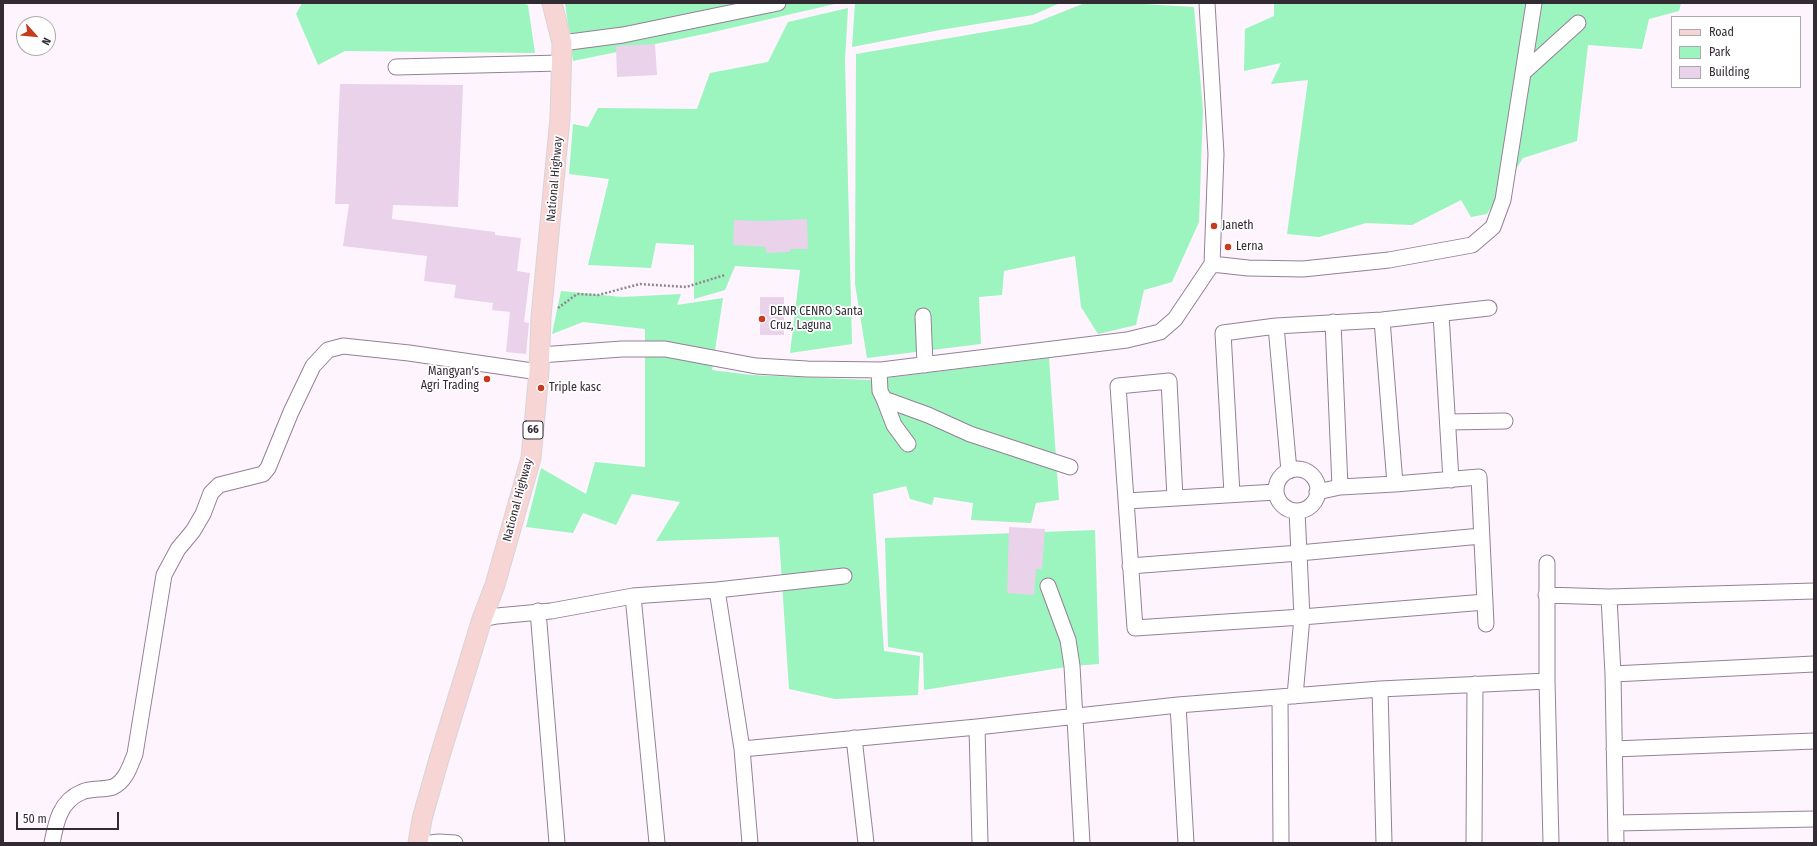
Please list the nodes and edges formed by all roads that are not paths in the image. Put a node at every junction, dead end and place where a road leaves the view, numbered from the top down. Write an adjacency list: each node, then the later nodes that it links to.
1 (552, 3): 6 (main road, National Highway / 66)
2 (778, 3): 6 (street)
3 (1207, 3): 10 (street)
4 (1534, 3): 9 (street)
5 (1578, 22): 9 (street)
6 (562, 43): 7 (main road, National Highway / 66)
7 (561, 63): 8 (street); 17 (main road, National Highway / 66)
8 (396, 67)
9 (1524, 72): 10 (street)
10 (1212, 264): 18 (street)
11 (1489, 308): 12 (street)
12 (1441, 314): 14 (street); 22 (street)
13 (923, 316): 18 (street)
14 (1382, 320): 15 (street); 27 (street)
15 (1333, 322): 16 (street); 28 (street)
16 (1276, 326): 25 (street); 31 (street)
17 (539, 364): 19 (street); 49 (main road, National Highway / 66); 67 (street)
18 (925, 365): 19 (street)
19 (879, 370): 20 (street)
20 (884, 399): 23 (street); 24 (street)
21 (1505, 421): 22 (street)
22 (1448, 422): 26 (street)
23 (908, 444)
24 (1070, 467)
25 (1289, 471): 29 (street); 30 (street)
26 (1451, 480): 27 (street); 35 (street)
27 (1395, 484): 28 (street)
28 (1340, 487): 30 (street)
29 (1276, 492): 31 (street); 34 (street)
30 (1317, 492): 34 (street)
31 (1232, 494): 32 (street)
32 (1175, 498): 33 (street); 33 (street)
33 (1127, 501): 38 (street)
34 (1297, 511): 36 (street)
35 (1481, 536): 36 (street); 46 (street)
36 (1299, 553): 38 (street); 48 (street)
37 (1546, 563): 43 (street)
38 (1130, 566): 48 (street)
39 (844, 576): 41 (street)
40 (1048, 586): 59 (street)
41 (717, 590): 44 (street); 63 (street)
42 (1814, 591): 45 (street)
43 (1546, 595): 45 (street); 53 (street)
44 (632, 596): 47 (street); 72 (street)
45 (1609, 597): 52 (street)
46 (1486, 602): 48 (street); 50 (street)
47 (538, 611): 49 (street); 71 (street)
48 (1302, 618): 56 (street)
49 (482, 619): 68 (main road, National Highway / 66)
50 (1486, 624)
51 (1814, 664): 52 (street)
52 (1613, 674): 64 (street)
53 (1547, 681): 54 (street); 81 (street)
54 (1475, 684): 55 (street); 80 (street)
55 (1380, 689): 56 (street); 79 (street)
56 (1295, 696): 57 (street)
57 (1280, 697): 58 (street); 78 (street)
58 (1178, 705): 59 (street); 77 (street)
59 (1074, 715): 60 (street); 76 (street)
60 (976, 727): 61 (street); 75 (street)
61 (854, 738): 63 (street); 74 (street)
62 (1814, 741): 64 (street)
63 (742, 749): 73 (street)
64 (1614, 749): 66 (street)
65 (1814, 819): 66 (street)
66 (1616, 823): 82 (street)
67 (52, 843)
68 (418, 843)
69 (430, 843): 70 (street)
70 (455, 843)
71 (557, 843)
72 (657, 843)
73 (750, 843)
74 (866, 843)
75 (980, 843)
76 (1082, 843)
77 (1186, 843)
78 (1281, 843)
79 (1384, 843)
80 (1474, 843)
81 (1551, 843)
82 (1616, 843)

